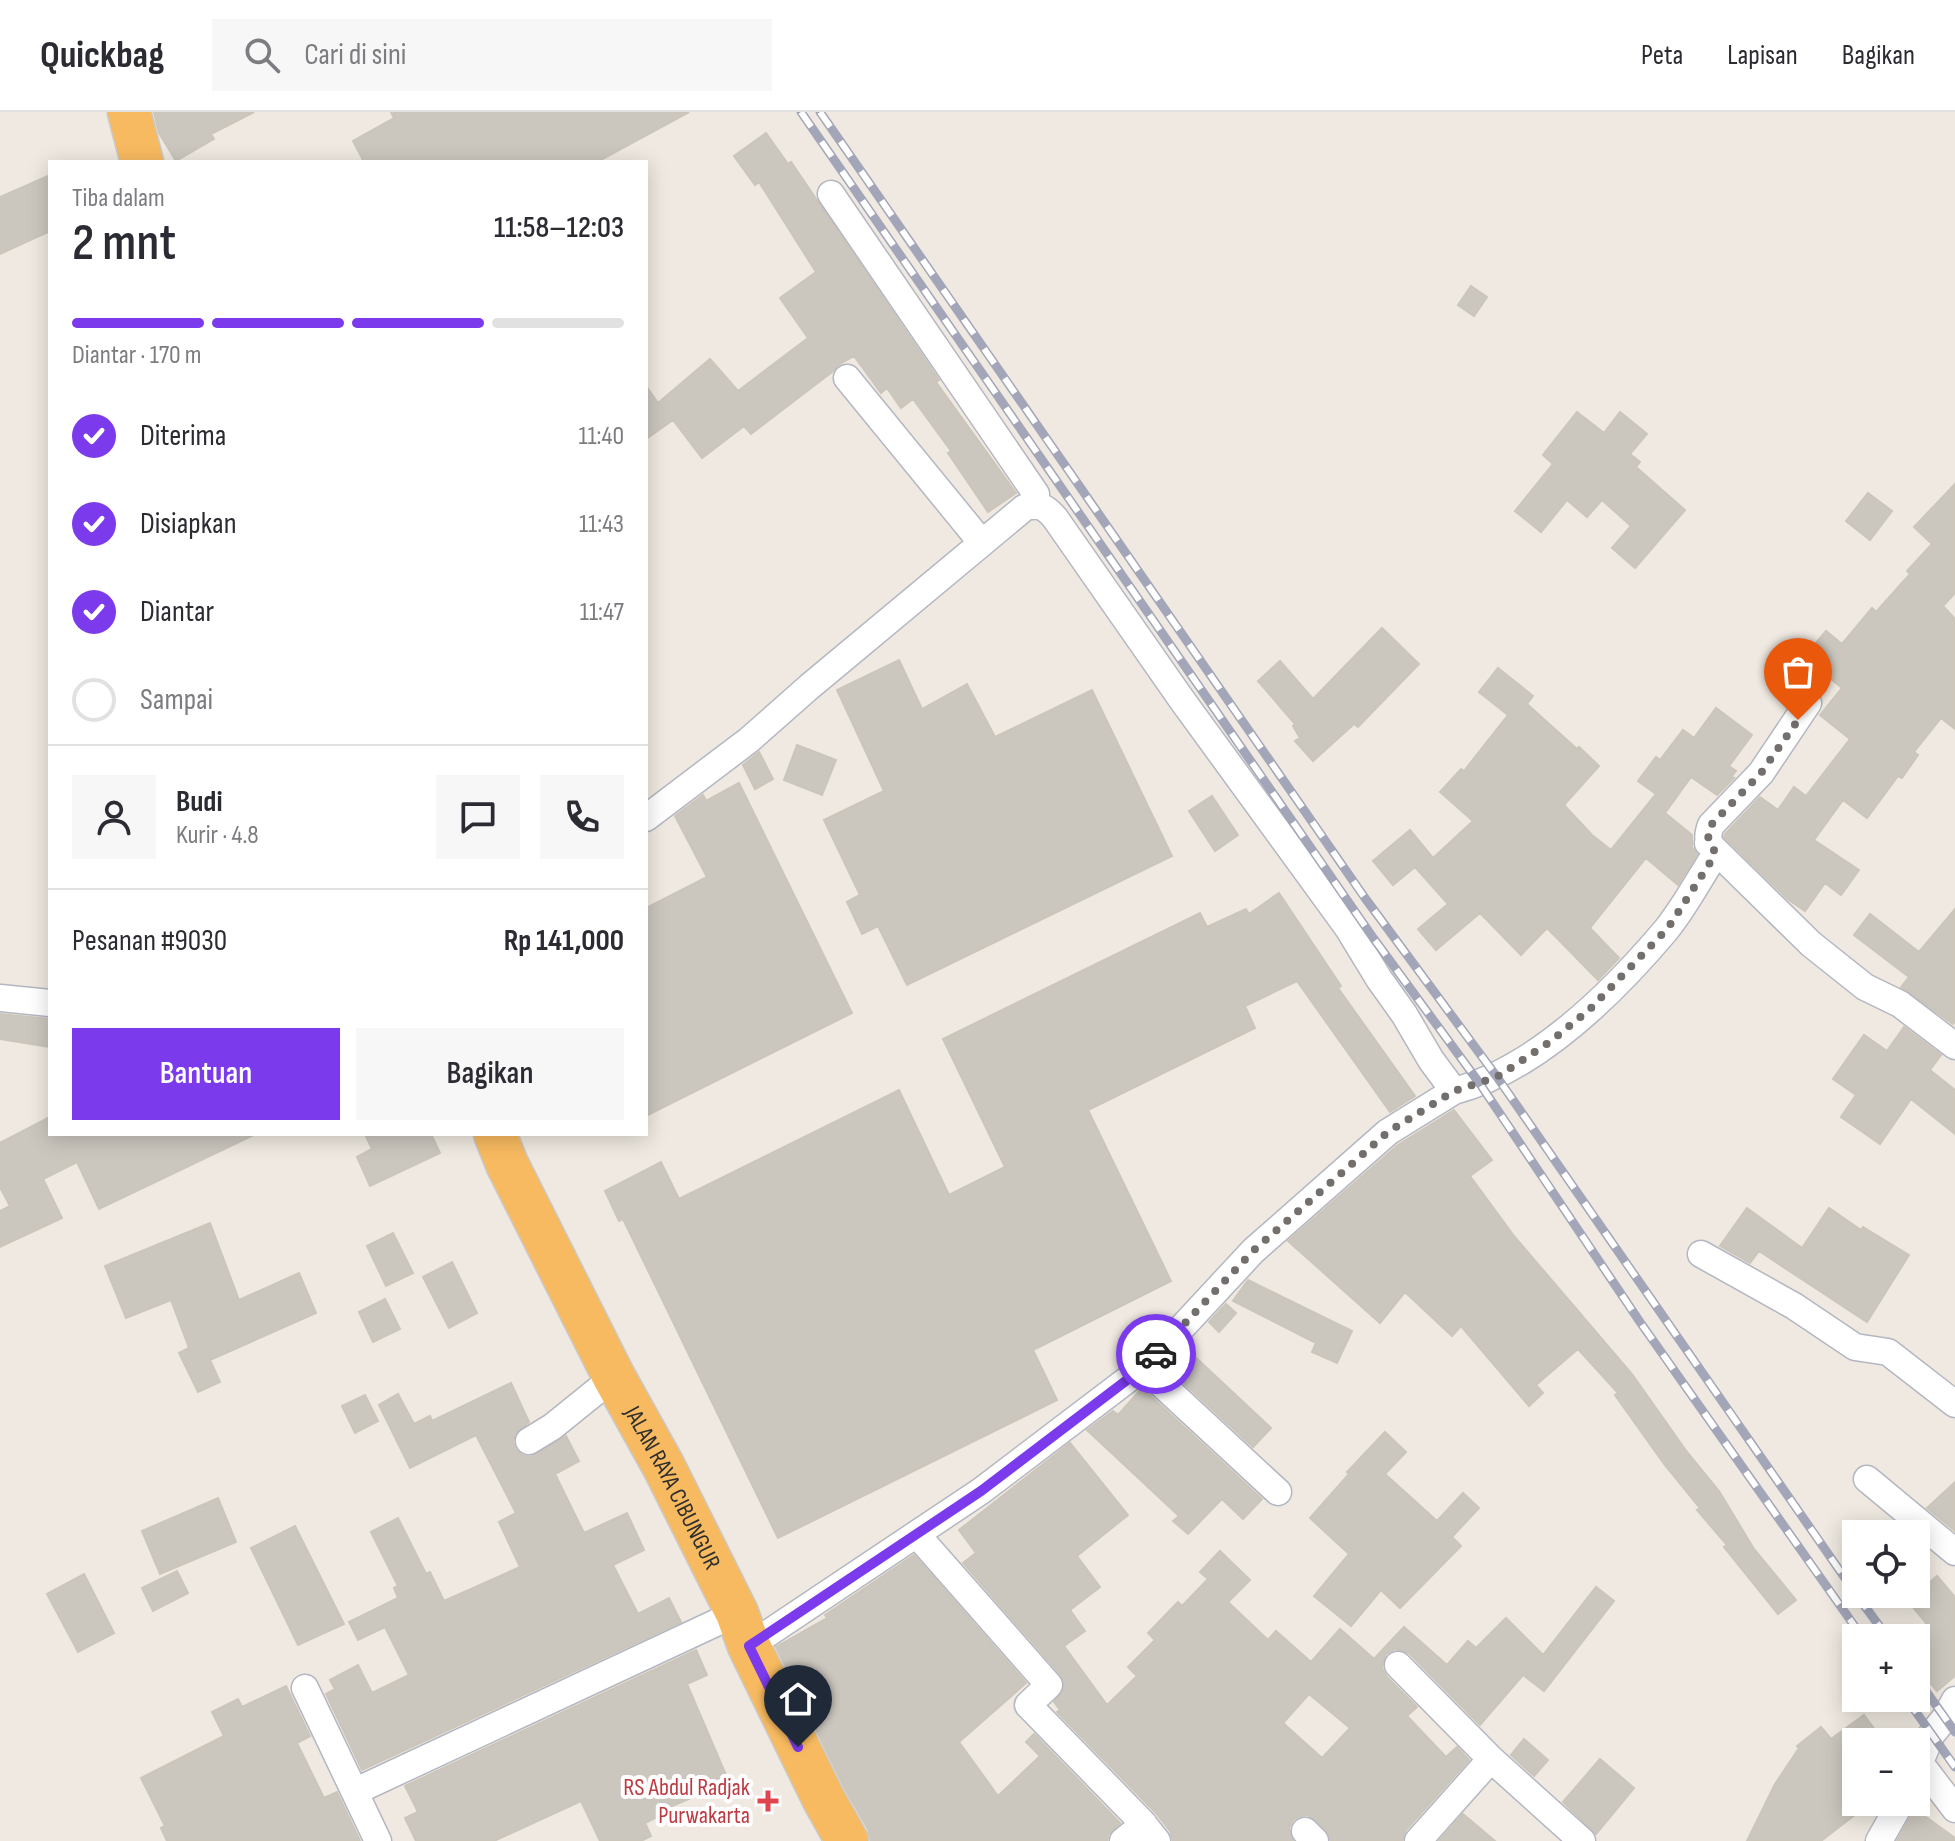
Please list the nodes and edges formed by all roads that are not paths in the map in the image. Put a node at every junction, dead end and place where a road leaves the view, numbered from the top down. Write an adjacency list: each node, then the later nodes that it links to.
1 (129, 112): 2 (highway)
2 (141, 160)
3 (831, 194): 5 (street)
4 (847, 378): 6 (street)
5 (1033, 506): 6 (street); 13 (street)
6 (982, 543): 8 (street)
7 (1808, 703): 9 (street)
8 (648, 816)
9 (1708, 843): 12 (street); 13 (street)
10 (0, 998): 11 (street)
11 (48, 1003)
12 (1955, 1046)
13 (1454, 1091): 16 (street)
14 (496, 1136): 17 (highway, JALAN RAYA CIBUNGUR)
15 (1701, 1254): 18 (street)
16 (1143, 1367): 21 (street); 22 (street)
17 (614, 1377): 19 (street); 24 (highway, JALAN RAYA CIBUNGUR)
18 (1955, 1404)
19 (529, 1441)
20 (1867, 1479): 23 (street)
21 (1278, 1492)
22 (917, 1535): 24 (street); 34 (street)
23 (1955, 1552)
24 (743, 1630): 31 (street); 36 (highway, JALAN RAYA CIBUNGUR)
25 (1398, 1665): 29 (street)
26 (305, 1688): 31 (street)
27 (1955, 1701): 28 (street)
28 (1930, 1739)
29 (1491, 1759): 38 (street); 39 (street)
30 (1930, 1781): 32 (street)
31 (356, 1791): 35 (street)
32 (1955, 1809)
33 (1893, 1816): 40 (street)
34 (1150, 1833): 37 (street)
35 (378, 1841)
36 (847, 1841)
37 (1123, 1841)
38 (1418, 1841)
39 (1582, 1841)
40 (1879, 1841)

